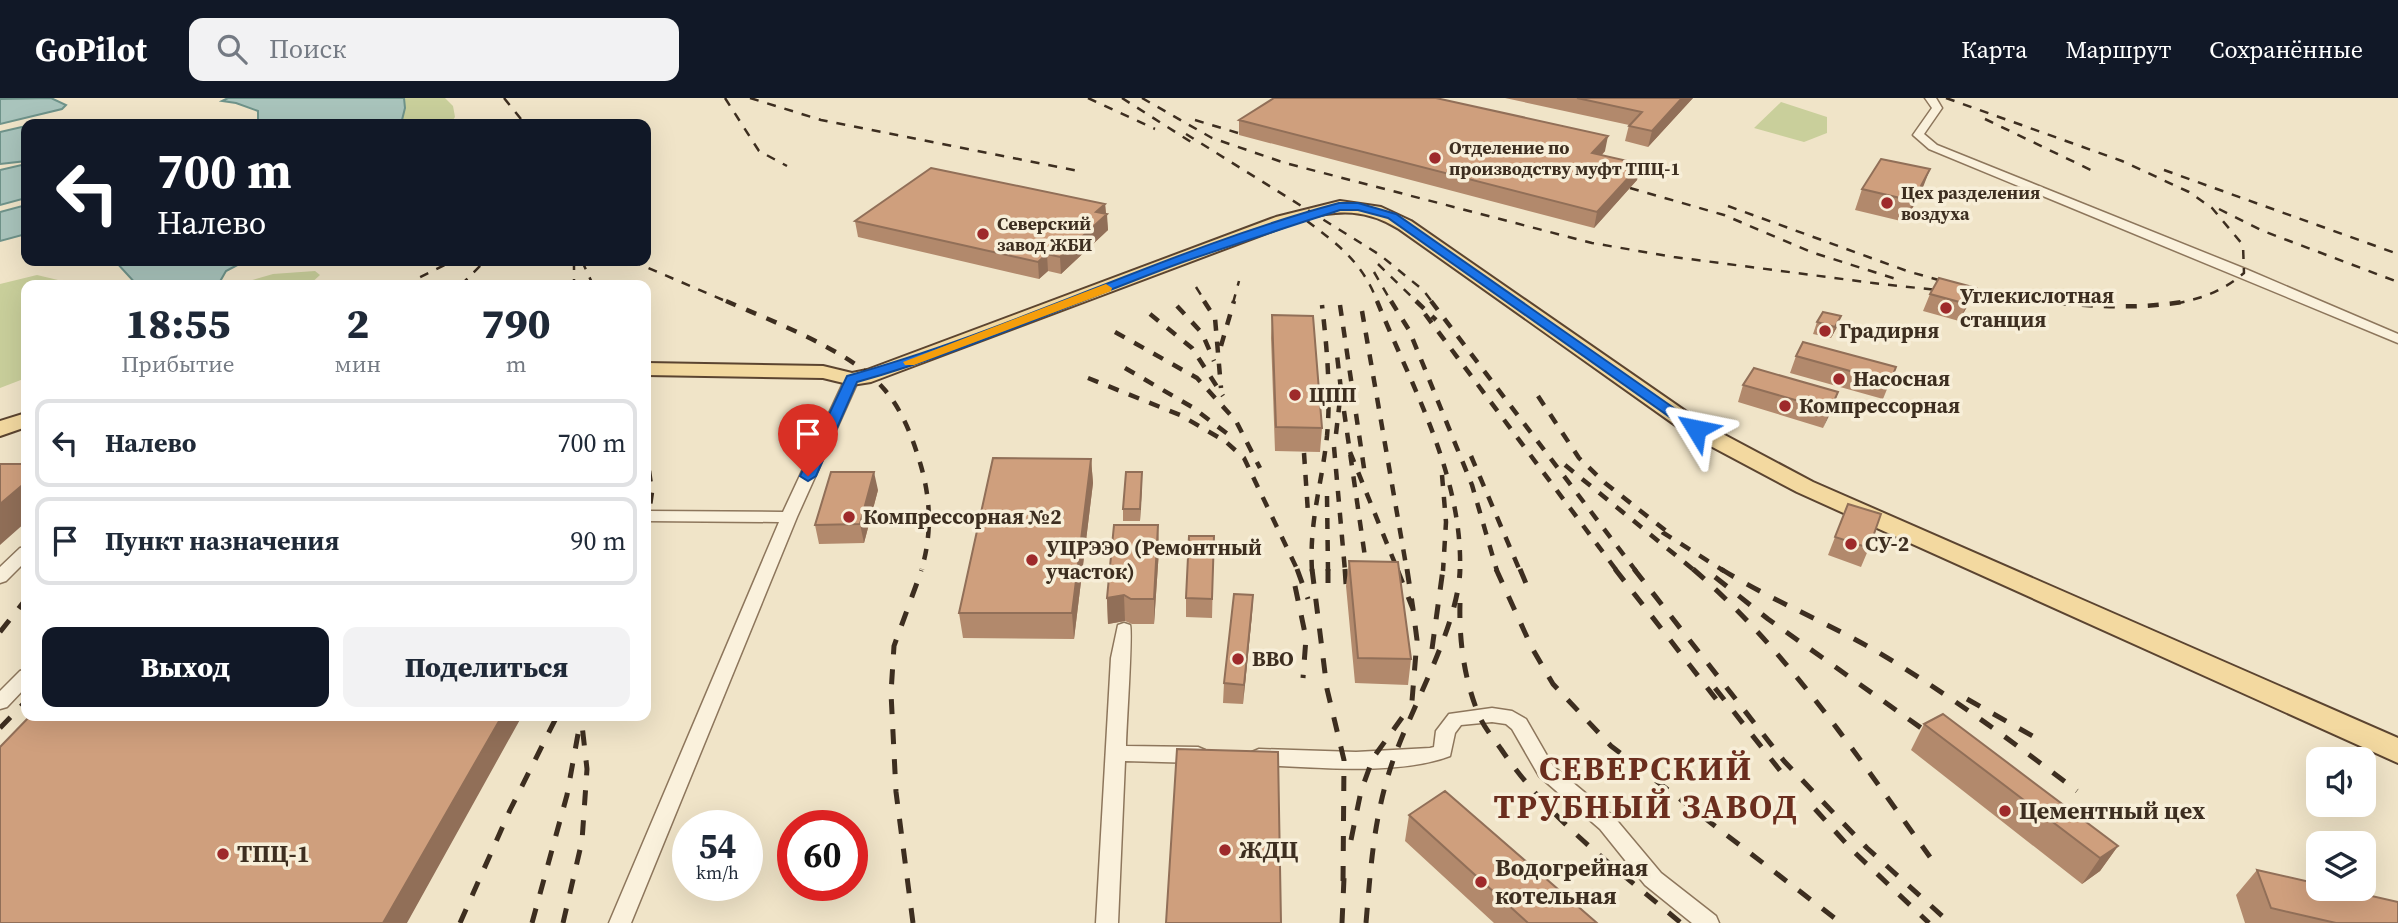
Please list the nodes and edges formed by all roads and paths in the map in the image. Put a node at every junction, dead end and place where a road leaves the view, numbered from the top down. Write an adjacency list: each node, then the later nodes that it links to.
1 (1930, 98): 2 (street)
2 (2398, 339)
3 (651, 369): 4 (main road)
4 (852, 379): 8 (street); 14 (main road)
5 (21, 422): 6 (main road)
6 (0, 429)
7 (651, 516): 8 (street)
8 (789, 517): 16 (street)
9 (21, 557): 10 (street)
10 (0, 577)
11 (1124, 629): 15 (street)
12 (21, 681): 13 (street)
13 (0, 702)
14 (2398, 751)
15 (1116, 753): 17 (street); 18 (street)
16 (620, 923)
17 (1107, 923)
18 (1708, 923)

